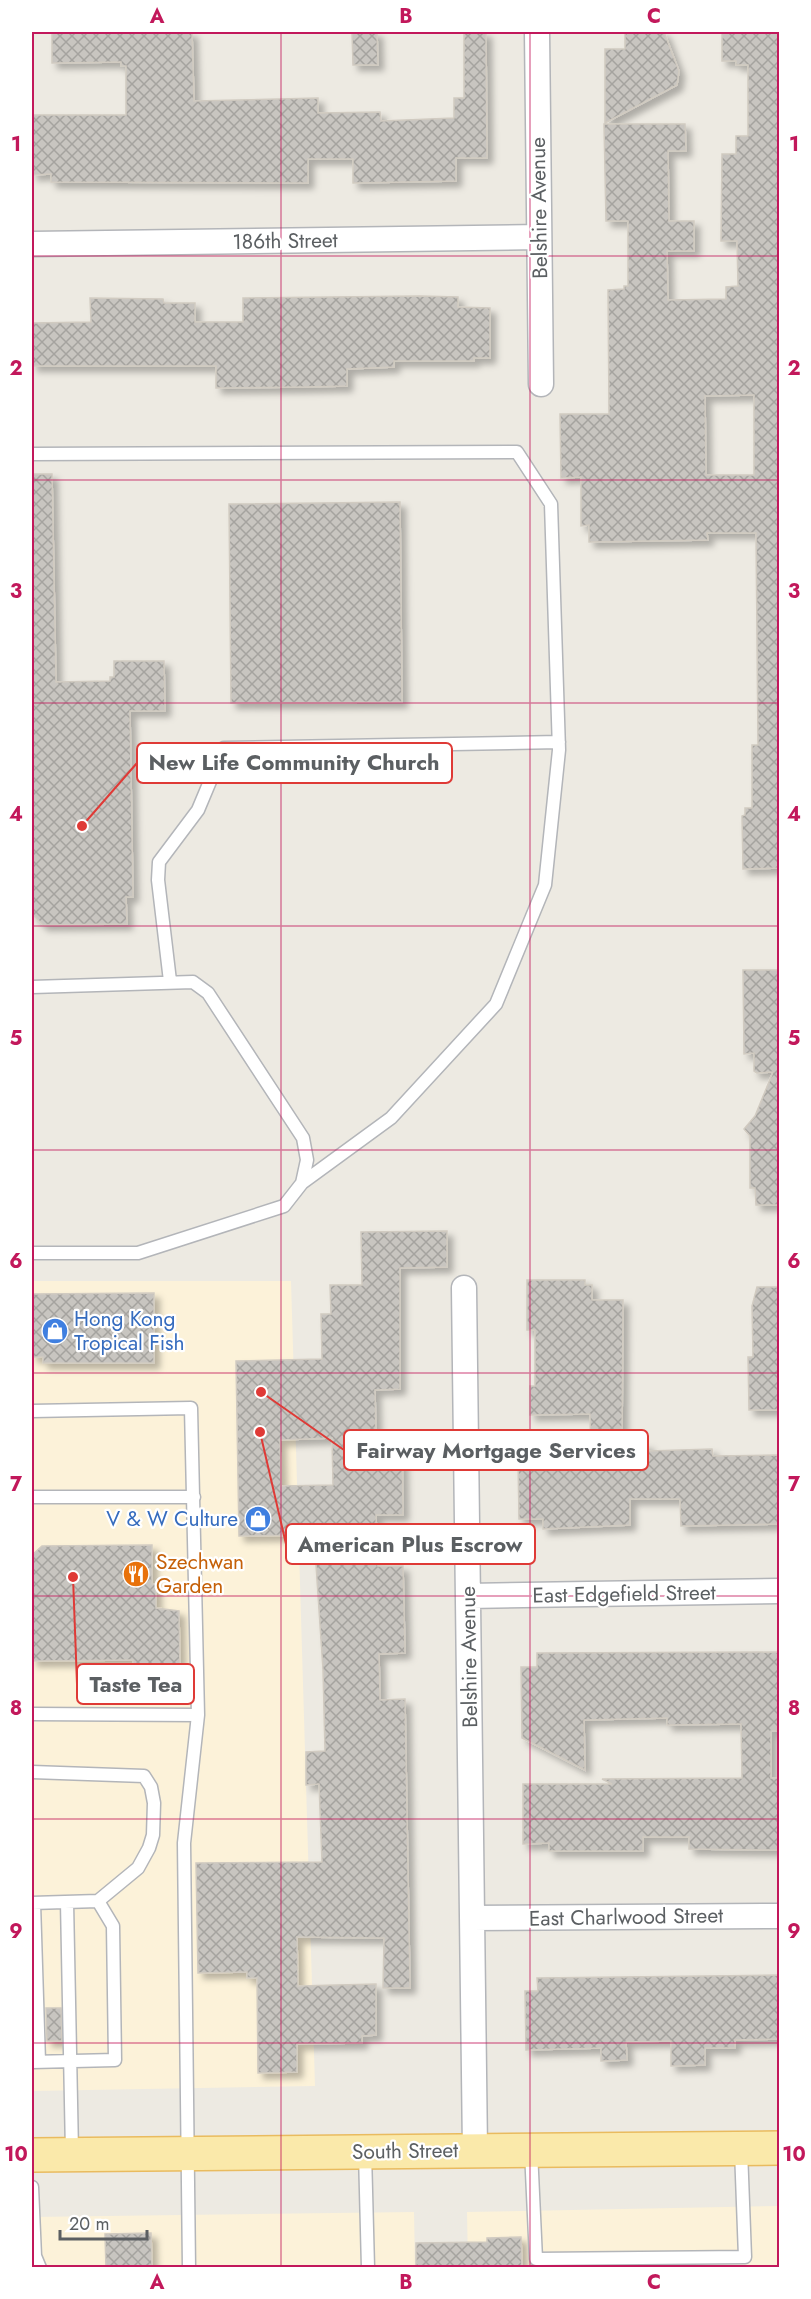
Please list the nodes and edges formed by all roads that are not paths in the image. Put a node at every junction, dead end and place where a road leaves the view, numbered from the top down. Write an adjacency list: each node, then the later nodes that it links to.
1 (537, 32): 2 (street, Belshire Avenue)
2 (539, 237): 3 (street, 186th Street); 4 (street, Belshire Avenue)
3 (32, 244)
4 (542, 384)
5 (32, 454): 6 (lane)
6 (559, 742): 7 (lane); 9 (lane)
7 (170, 981): 8 (lane); 9 (lane)
8 (32, 987)
9 (302, 1183): 10 (lane)
10 (32, 1253)
11 (464, 1288): 16 (street, Belshire Avenue)
12 (32, 1412): 14 (lane)
13 (32, 1497): 14 (lane)
14 (194, 1497): 18 (lane)
15 (780, 1591): 16 (street, East Edgefield Street)
16 (468, 1596): 24 (street, Belshire Avenue)
17 (32, 1714): 18 (lane)
18 (198, 1715): 33 (lane)
19 (32, 1772): 20 (lane)
20 (98, 1901): 21 (lane); 25 (lane)
21 (67, 1902): 22 (lane); 25 (lane)
22 (33, 1903): 26 (lane)
23 (780, 1916): 24 (street, East Charlwood Street)
24 (472, 1918): 30 (street, Belshire Avenue)
25 (70, 2061): 26 (lane); 32 (lane)
26 (35, 2062)
27 (741, 2148): 28 (main road, South Street); 29 (main road, South Street); 29 (lane)
28 (780, 2148)
29 (531, 2150): 30 (main road, South Street)
30 (475, 2151): 31 (main road, South Street)
31 (365, 2152): 33 (main road, South Street); 38 (lane)
32 (72, 2154): 33 (main road, South Street); 34 (main road, South Street)
33 (187, 2154): 37 (lane)
34 (32, 2155)
35 (32, 2187): 36 (lane)
36 (36, 2260)
37 (189, 2268)
38 (368, 2268)

